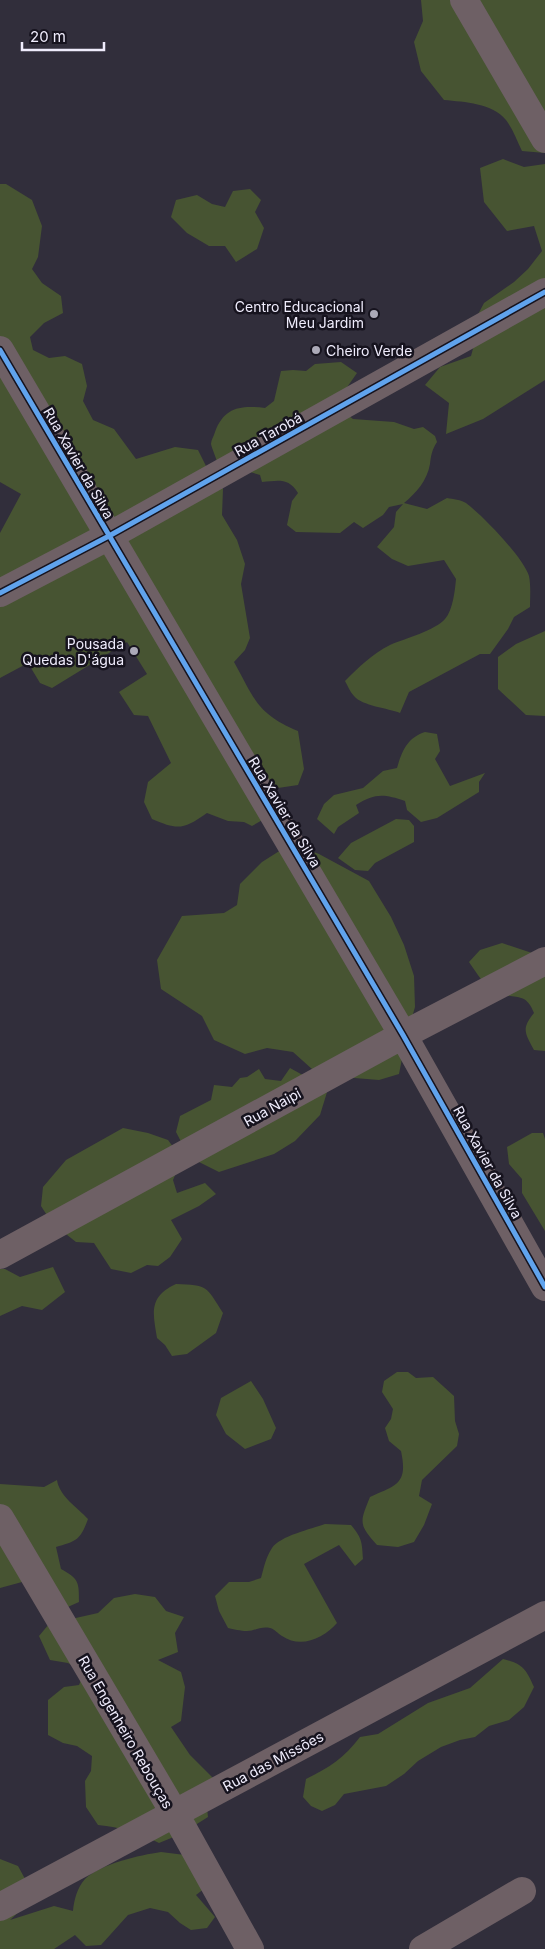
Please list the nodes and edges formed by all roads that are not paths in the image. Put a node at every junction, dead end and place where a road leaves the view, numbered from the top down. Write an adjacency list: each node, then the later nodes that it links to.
1 (464, 0): 2 (street)
2 (545, 139)
3 (545, 292): 5 (street, Rua Tarobá)
4 (0, 350): 5 (street, Rua Xavier da Silva)
5 (109, 536): 6 (street, Rua Tarobá); 8 (street, Rua Xavier da Silva)
6 (0, 593)
7 (545, 960): 8 (street, Rua Naipi)
8 (403, 1035): 9 (street, Rua Naipi); 10 (street, Rua Xavier da Silva)
9 (0, 1256)
10 (545, 1288)
11 (0, 1518): 13 (street, Rua Engenheiro Rebouças)
12 (545, 1615): 13 (street, Rua das Missões)
13 (174, 1814): 15 (street, Rua das Missões); 16 (street, Rua Engenheiro Rebouças)
14 (522, 1892): 17 (street)
15 (0, 1907)
16 (250, 1949)
17 (423, 1949)

